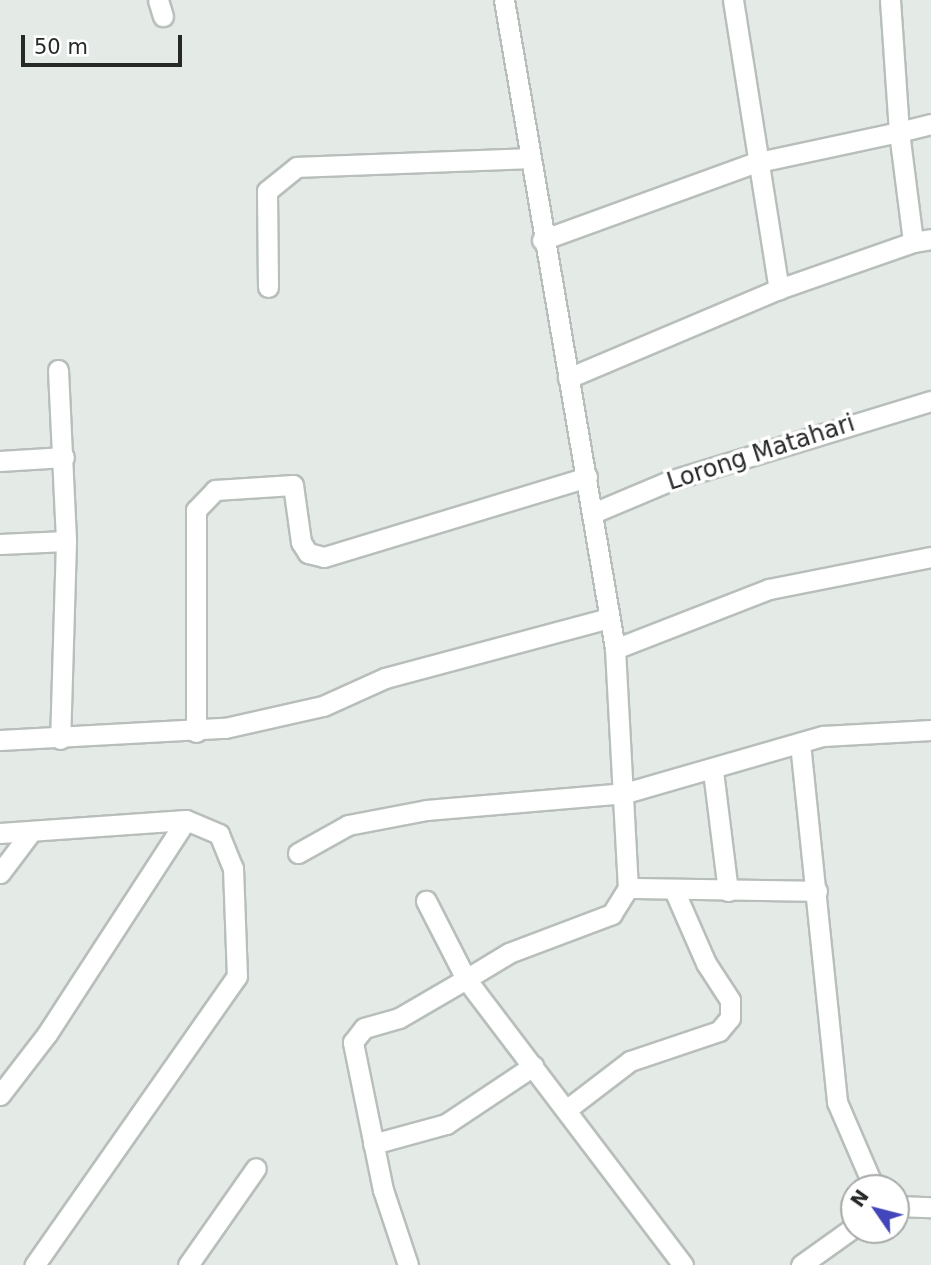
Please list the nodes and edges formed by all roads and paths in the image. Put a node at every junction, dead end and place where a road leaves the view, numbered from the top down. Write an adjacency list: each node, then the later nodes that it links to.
1 (504, 0): 6 (street)
2 (733, 0): 7 (street)
3 (890, 0): 5 (street)
4 (931, 124): 5 (street)
5 (899, 132): 7 (street); 9 (street)
6 (530, 158): 8 (street); 10 (street)
7 (754, 163): 8 (street); 11 (street)
8 (542, 240): 13 (street)
9 (922, 241): 11 (street)
10 (268, 287)
11 (779, 289): 13 (street)
12 (58, 370): 15 (street)
13 (568, 378): 17 (street)
14 (931, 401): 18 (street, Lorong Matahari)
15 (64, 457): 16 (street); 19 (street)
16 (0, 461)
17 (587, 477): 18 (street); 25 (street)
18 (593, 513): 22 (street)
19 (65, 541): 20 (street); 26 (street)
20 (0, 544)
21 (931, 557): 23 (street)
22 (609, 618): 23 (street); 25 (street)
23 (615, 649): 30 (street)
24 (931, 730): 28 (street)
25 (196, 732): 26 (street)
26 (60, 738): 27 (street)
27 (0, 740)
28 (800, 743): 29 (street); 39 (street)
29 (713, 771): 30 (street); 38 (street)
30 (625, 793): 34 (street); 36 (street)
31 (186, 820): 32 (street); 43 (street); 51 (street)
32 (31, 832): 33 (street); 35 (street)
33 (0, 833)
34 (298, 853)
35 (0, 873)
36 (628, 888): 37 (street); 41 (street)
37 (674, 890): 38 (street); 44 (street)
38 (728, 891): 39 (street)
39 (817, 891): 47 (street)
40 (426, 901): 41 (street)
41 (466, 979): 42 (street); 45 (street)
42 (533, 1066): 44 (street); 45 (street)
43 (0, 1095)
44 (566, 1110): 54 (street)
45 (373, 1144): 53 (street)
46 (256, 1168): 52 (street)
47 (868, 1174)
48 (910, 1206): 49 (street)
49 (931, 1207)
50 (840, 1237): 55 (street)
51 (35, 1265)
52 (188, 1265)
53 (408, 1265)
54 (683, 1265)
55 (801, 1265)

